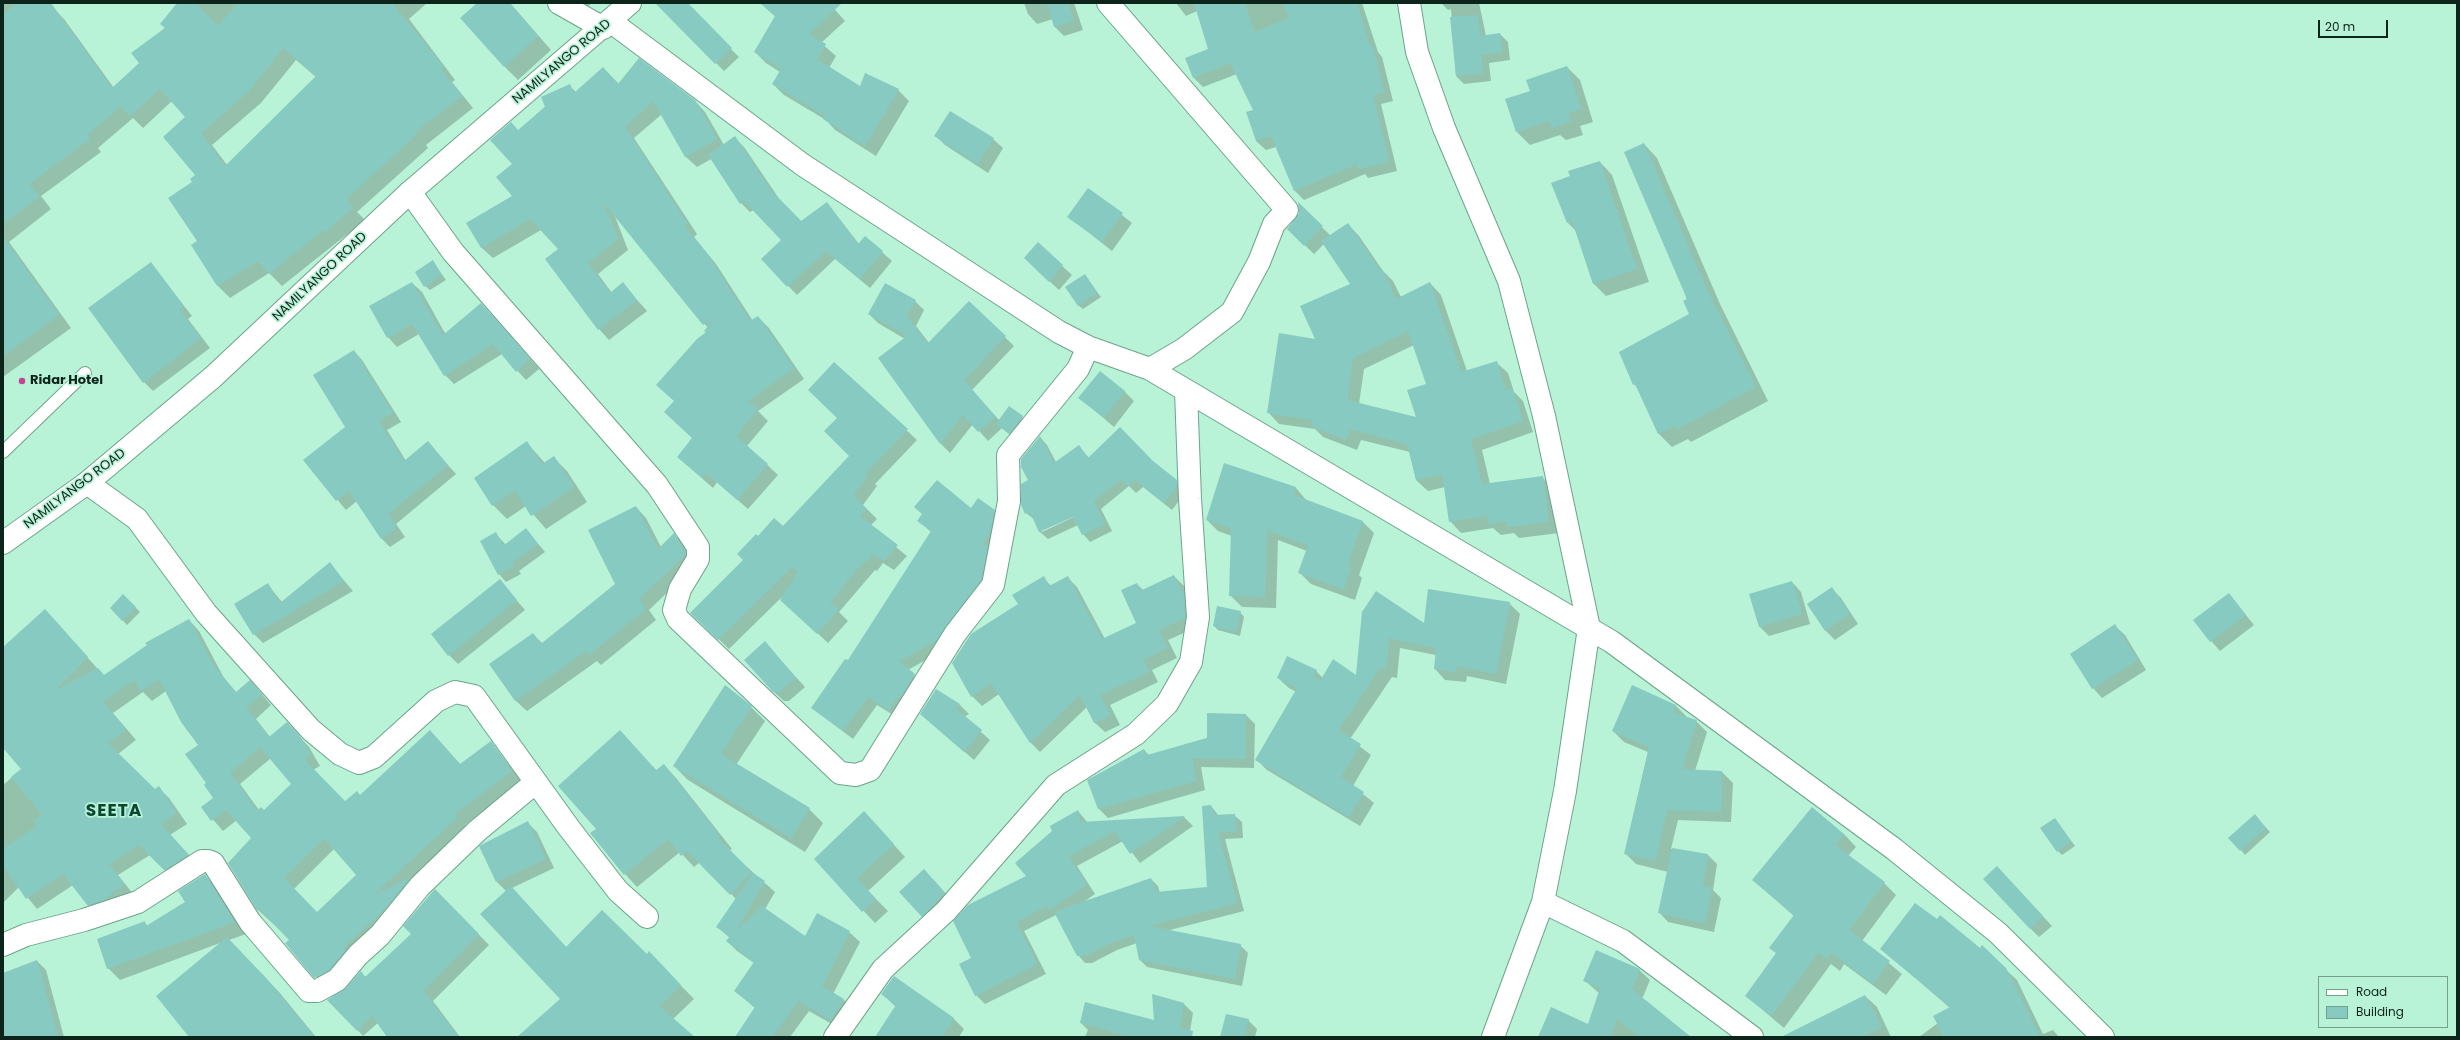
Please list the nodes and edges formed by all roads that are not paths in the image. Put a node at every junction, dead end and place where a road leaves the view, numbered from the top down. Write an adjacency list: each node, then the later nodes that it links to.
1 (559, 3): 5 (street)
2 (630, 3): 5 (street, NAMILYANGO ROAD)
3 (1108, 3): 8 (street)
4 (1409, 3): 14 (street)
5 (606, 24): 6 (street, NAMILYANGO ROAD); 7 (street)
6 (410, 192): 7 (street); 12 (street, NAMILYANGO ROAD)
7 (1088, 347): 8 (street)
8 (1150, 369): 10 (street)
9 (85, 373): 11 (lane)
10 (1186, 391): 14 (street); 19 (street)
11 (3, 452)
12 (87, 483): 13 (street, NAMILYANGO ROAD); 15 (street)
13 (3, 543)
14 (1589, 628): 16 (street); 22 (street)
15 (536, 782): 17 (street); 18 (street)
16 (1544, 902): 20 (street); 21 (street)
17 (646, 917)
18 (3, 945)
19 (835, 1037)
20 (1493, 1037)
21 (1752, 1037)
22 (2103, 1037)

